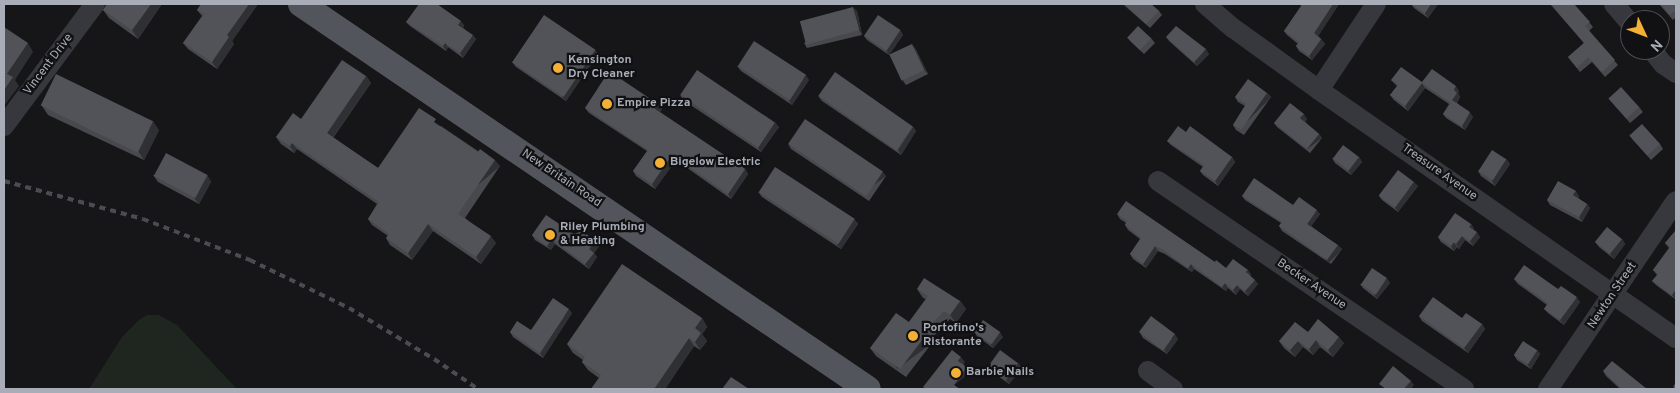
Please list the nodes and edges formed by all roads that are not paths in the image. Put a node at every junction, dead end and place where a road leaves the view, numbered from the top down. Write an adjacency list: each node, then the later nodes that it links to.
1 (94, 4): 8 (street, Vincent Drive)
2 (302, 4): 14 (main road, New Britain Road)
3 (1205, 4): 7 (street, Treasure Avenue)
4 (1376, 4): 7 (street)
5 (1661, 60): 6 (street)
6 (1676, 73)
7 (1319, 90): 11 (street, Treasure Avenue)
8 (4, 126)
9 (1158, 181): 16 (street, Becker Avenue)
10 (1676, 201): 11 (street, Newton Street)
11 (1614, 295): 12 (street, Treasure Avenue); 17 (street, Newton Street)
12 (1676, 338)
13 (1148, 371): 15 (street)
14 (868, 389)
15 (1173, 389)
16 (1464, 389)
17 (1548, 389)

